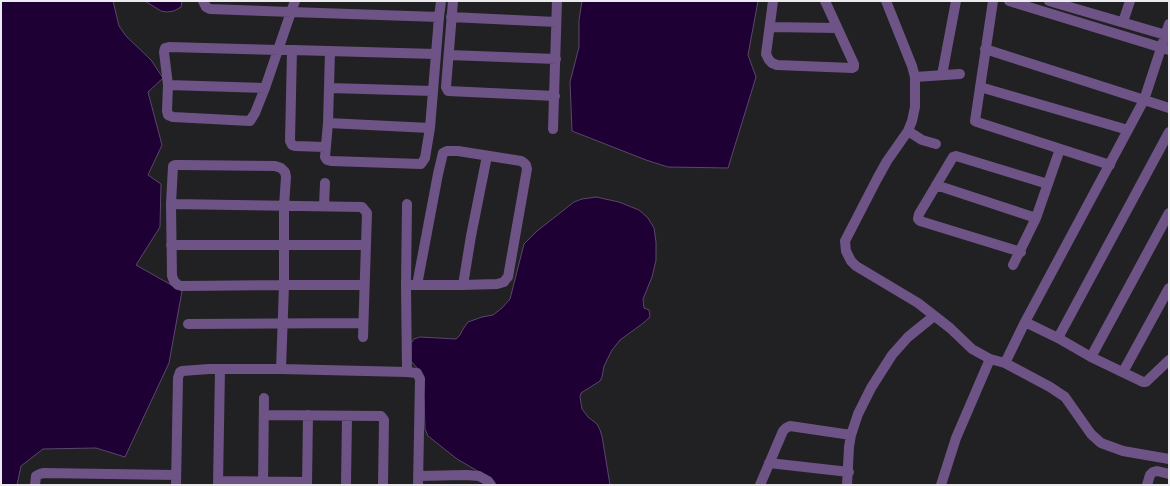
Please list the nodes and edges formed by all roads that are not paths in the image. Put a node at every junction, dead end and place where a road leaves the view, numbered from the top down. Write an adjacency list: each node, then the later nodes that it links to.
1 (203, 1): 14 (street)
2 (295, 1): 14 (street)
3 (441, 1): 15 (street)
4 (453, 1): 16 (street)
5 (557, 1): 17 (street)
6 (773, 1): 20 (street)
7 (825, 1): 21 (street)
8 (886, 1): 33 (street)
9 (956, 1): 32 (street)
10 (993, 1): 23 (street)
11 (1009, 1): 24 (street)
12 (1049, 1): 18 (street)
13 (1130, 1): 18 (street)
14 (291, 12): 15 (street); 25 (street)
15 (439, 17): 28 (street)
16 (451, 17): 17 (street); 29 (street)
17 (556, 22): 30 (street)
18 (1123, 22): 22 (street)
19 (1169, 24): 22 (street)
20 (770, 27): 21 (street); 21 (street)
21 (837, 28)
22 (1167, 36): 24 (street)
23 (985, 49): 35 (street); 40 (street)
24 (1165, 49): 40 (street)
25 (278, 50): 26 (street); 34 (street); 36 (street)
26 (292, 50): 27 (street); 49 (street)
27 (330, 51): 28 (street); 37 (street)
28 (436, 54): 38 (street)
29 (449, 55): 30 (street); 39 (street)
30 (556, 60): 39 (street)
31 (960, 74): 32 (street)
32 (942, 75): 33 (street)
33 (915, 78): 46 (street)
34 (168, 85): 36 (street); 36 (street)
35 (980, 87): 45 (street); 50 (street)
36 (266, 88)
37 (329, 88): 38 (street); 42 (street)
38 (433, 91): 43 (street)
39 (555, 96): 44 (street)
40 (1144, 100): 41 (street); 45 (street)
41 (1169, 108)
42 (328, 124): 43 (street); 49 (street)
43 (430, 128): 49 (street)
44 (554, 128)
45 (1128, 130): 52 (street)
46 (908, 131): 48 (street); 73 (street)
47 (1169, 132): 79 (street)
48 (936, 144)
49 (326, 147)
50 (1060, 149): 52 (street); 54 (street)
51 (487, 156): 67 (street); 67 (street); 71 (street)
52 (1110, 165): 74 (street)
53 (325, 183): 59 (street)
54 (1048, 184): 55 (street); 61 (street)
55 (936, 185): 61 (street); 65 (street)
56 (171, 204): 58 (street); 58 (street); 62 (street)
57 (407, 204): 70 (street)
58 (284, 206): 59 (street); 63 (street)
59 (324, 206): 64 (street)
60 (1169, 213): 80 (street)
61 (1036, 218): 65 (street)
62 (171, 244): 63 (street); 68 (street)
63 (284, 245): 64 (street); 68 (street)
64 (365, 245): 69 (street)
65 (1021, 252): 66 (street)
66 (1013, 265)
67 (463, 284): 71 (street)
68 (284, 285): 69 (street); 76 (street)
69 (364, 285): 77 (street)
70 (406, 285): 71 (street); 86 (street)
71 (417, 285)
72 (1169, 288): 87 (street)
73 (934, 316): 81 (street); 92 (street)
74 (1025, 322): 79 (street); 83 (street)
75 (188, 324): 76 (street)
76 (283, 324): 77 (street); 85 (street)
77 (363, 324): 78 (street)
78 (363, 336)
79 (1058, 338): 80 (street)
80 (1091, 357): 87 (street)
81 (990, 359): 83 (street); 109 (street)
82 (1169, 360): 87 (street)
83 (1005, 363): 93 (street)
84 (220, 369): 85 (street); 97 (street); 100 (street)
85 (281, 369): 86 (street)
86 (407, 372): 98 (street)
87 (1124, 372)
88 (264, 398): 89 (street)
89 (264, 415): 90 (street); 101 (street)
90 (308, 415): 91 (street); 102 (street)
91 (347, 416): 104 (street); 105 (street)
92 (851, 436): 94 (street); 95 (street)
93 (1169, 459)
94 (769, 464): 95 (street); 107 (street)
95 (849, 472): 108 (street)
96 (1169, 474): 110 (street)
97 (176, 480): 103 (street)
98 (418, 480): 99 (street)
99 (458, 480): 106 (street)
100 (218, 483): 101 (street)
101 (263, 483): 102 (street)
102 (307, 484)
103 (35, 485)
104 (346, 485)
105 (383, 485)
106 (491, 485)
107 (760, 485)
108 (848, 485)
109 (941, 485)
110 (1147, 485)

